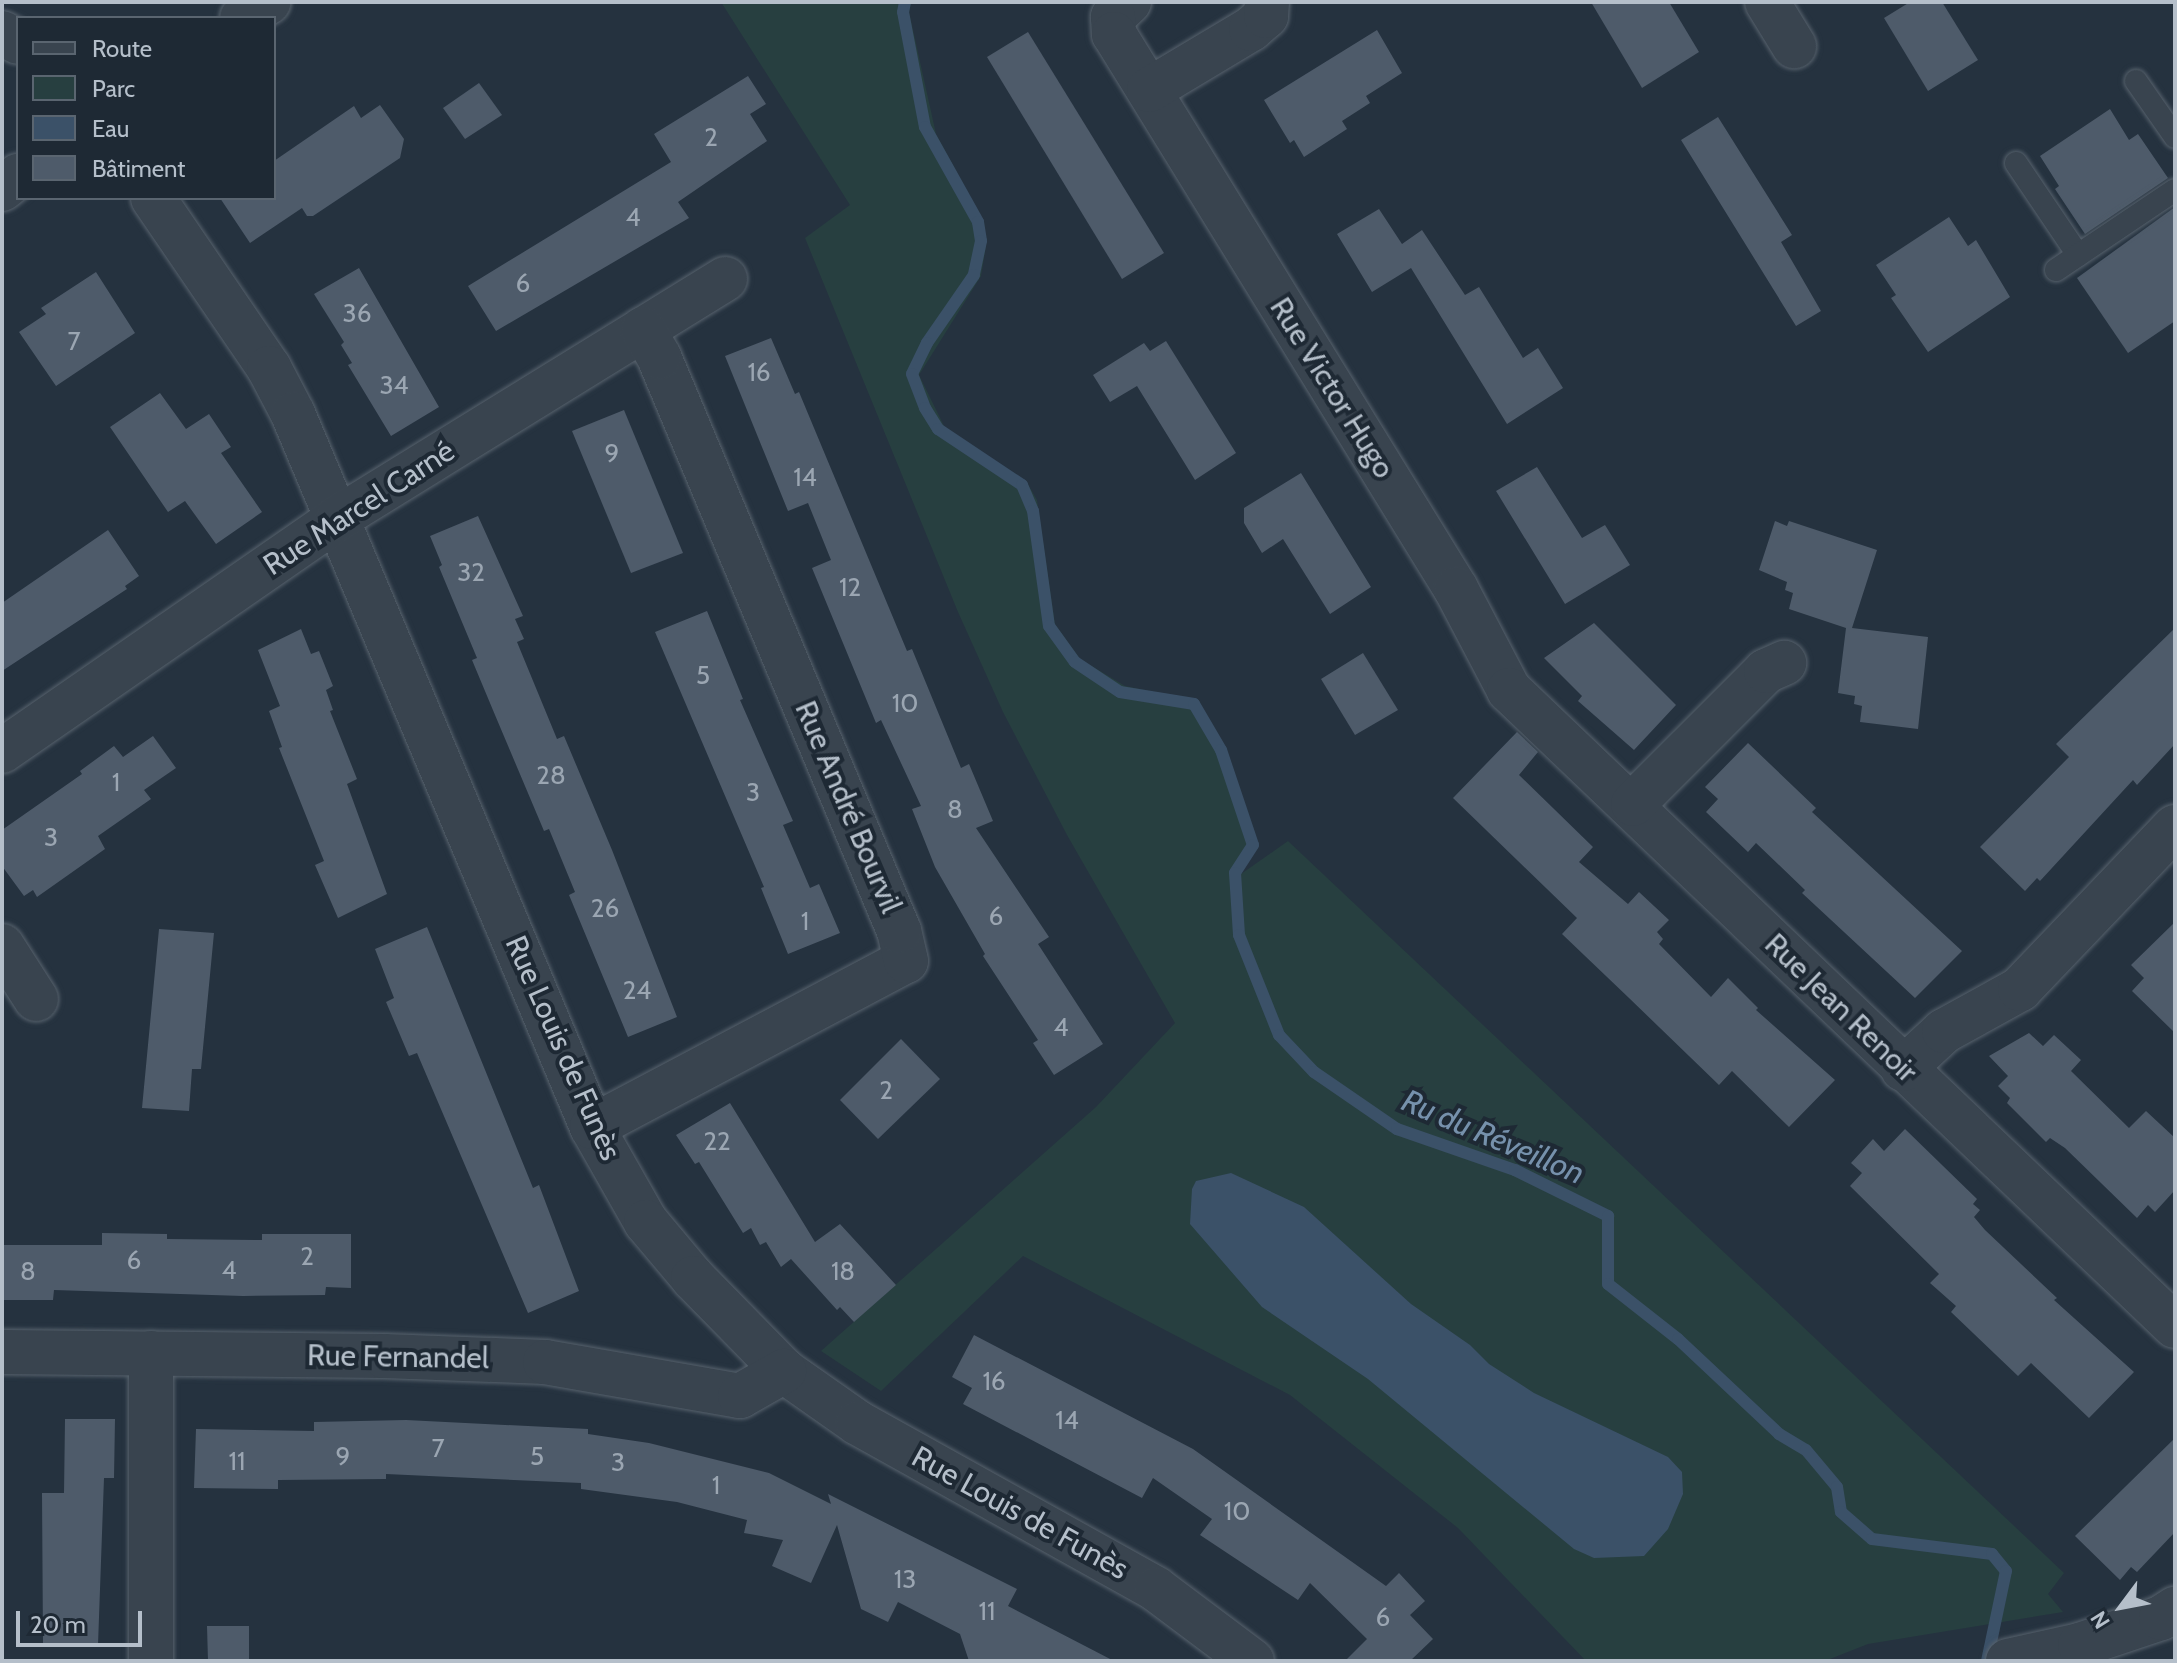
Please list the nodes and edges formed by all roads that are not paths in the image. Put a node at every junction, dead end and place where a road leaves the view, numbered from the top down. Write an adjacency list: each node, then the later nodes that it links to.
1 (269, 2): 5 (street)
2 (1129, 2): 8 (street, Rue Victor Hugo)
3 (1267, 2): 8 (street)
4 (1767, 2): 6 (street)
5 (245, 16)
6 (1794, 46)
7 (2136, 81): 9 (lane)
8 (1149, 90): 19 (street, Rue Victor Hugo)
9 (2175, 137)
10 (2016, 163): 13 (lane)
11 (2175, 190): 13 (lane)
12 (154, 200): 17 (street, Rue Louis de Funès)
13 (2078, 255): 14 (lane)
14 (2056, 270)
15 (725, 279): 16 (street, Rue Marcel Carné)
16 (643, 329): 17 (street, Rue Marcel Carné); 26 (street, Rue André Bourvil)
17 (338, 518): 20 (street, Rue Marcel Carné); 26 (street, Rue Louis de Funès)
18 (1784, 663): 21 (street)
19 (1509, 690): 21 (street, Rue Jean Renoir)
20 (2, 751)
21 (1633, 804): 25 (street, Rue Jean Renoir)
22 (2175, 827): 25 (street)
23 (2, 946): 24 (street)
24 (36, 999)
25 (1903, 1069): 27 (street, Rue Jean Renoir)
26 (592, 1127): 30 (street, Rue Louis de Funès)
27 (2175, 1326)
28 (2, 1352): 29 (street, Rue Fernandel)
29 (151, 1353): 30 (street, Rue Fernandel); 32 (street)
30 (784, 1371): 33 (street, Rue Louis de Funès)
31 (2175, 1609): 34 (street)
32 (151, 1661)
33 (1252, 1661)
34 (2008, 1661)

